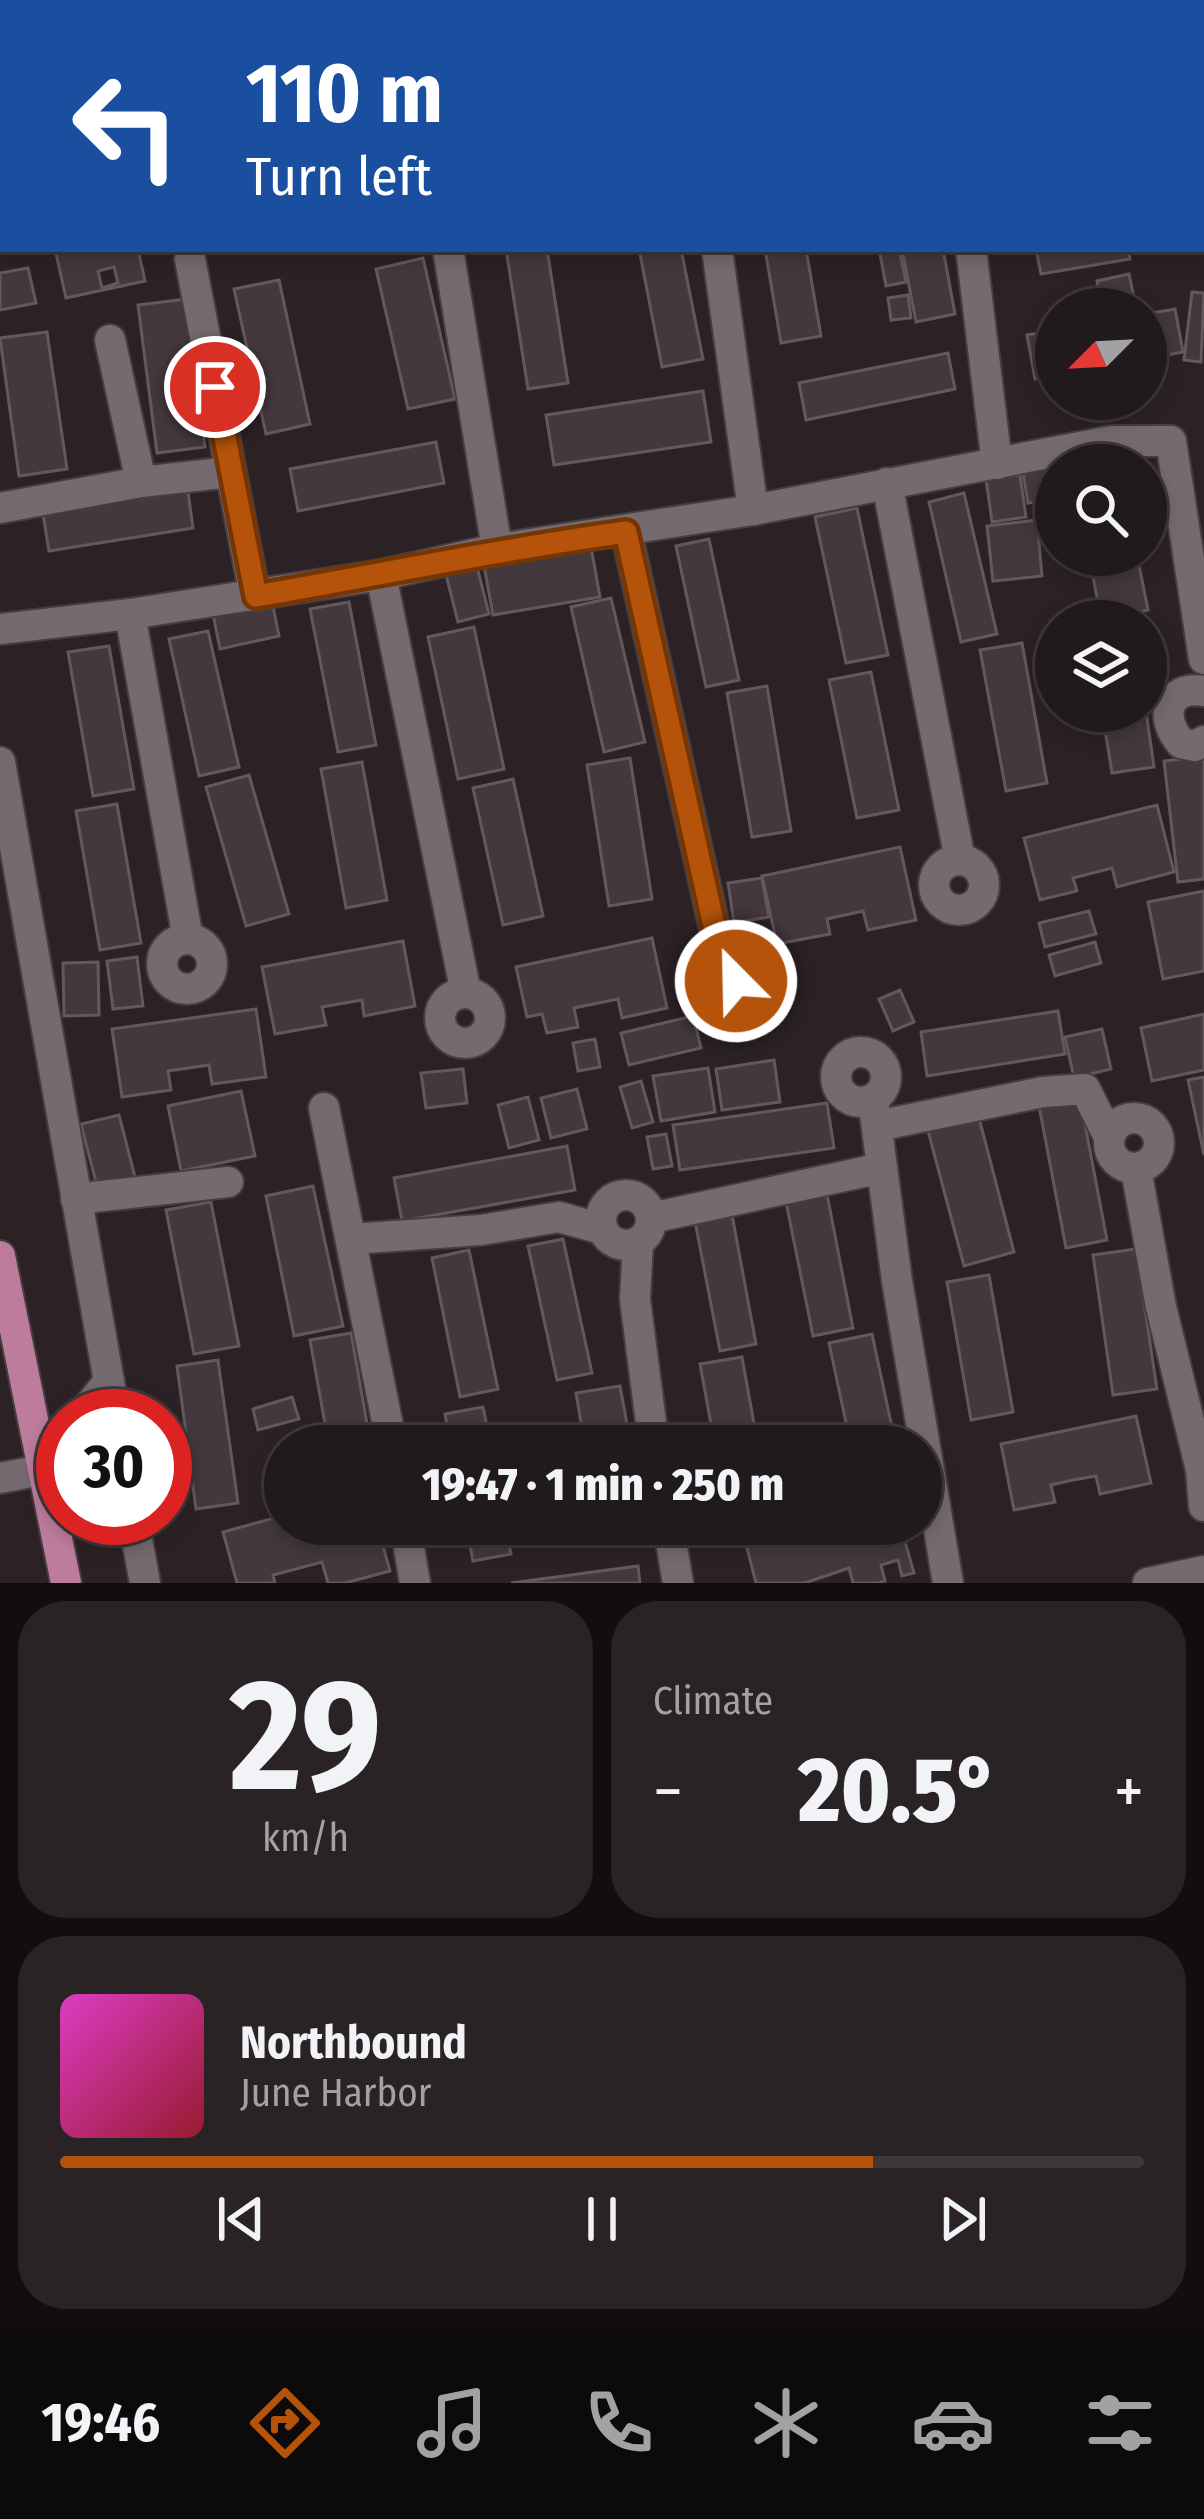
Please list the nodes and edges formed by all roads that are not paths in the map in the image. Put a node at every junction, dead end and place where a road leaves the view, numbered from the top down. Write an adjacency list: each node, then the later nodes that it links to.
1 (448, 252): 13 (street)
2 (717, 252): 11 (street)
3 (971, 252): 6 (street)
4 (190, 259): 7 (street)
5 (110, 340): 8 (street)
6 (998, 464): 9 (street); 18 (street)
7 (231, 472): 8 (street); 15 (street)
8 (141, 482): 10 (street)
9 (887, 483): 11 (street); 22 (street)
10 (0, 508)
11 (753, 510): 12 (street)
12 (626, 532): 13 (street); 24 (street)
13 (497, 550): 14 (street)
14 (381, 575): 15 (street); 25 (street)
15 (256, 596): 16 (street)
16 (130, 614): 17 (street); 23 (street)
17 (0, 629)
18 (1204, 659)
19 (1204, 691): 20 (street)
20 (1204, 741)
21 (0, 762): 29 (street)
22 (960, 860)
23 (188, 939)
24 (719, 948)
25 (466, 993)
26 (324, 1108): 32 (street)
27 (882, 1168): 31 (street); 42 (street); 52 (street)
28 (228, 1182): 29 (street)
29 (76, 1198): 34 (street)
30 (602, 1228): 31 (street); 31 (street); 32 (street)
31 (644, 1230): 38 (street)
32 (351, 1239): 37 (street)
33 (0, 1256): 39 (main road)
34 (109, 1381): 35 (street); 36 (street)
35 (103, 1389)
36 (110, 1389)
37 (388, 1425)
38 (651, 1425)
39 (36, 1439)
40 (36, 1470): 41 (street)
41 (0, 1478)
42 (1204, 1506)
43 (58, 1545): 48 (main road)
44 (138, 1545): 49 (street)
45 (409, 1545): 50 (street)
46 (672, 1545): 51 (street)
47 (1204, 1571): 53 (street)
48 (66, 1583)
49 (145, 1583)
50 (415, 1583)
51 (678, 1583)
52 (948, 1583)
53 (1148, 1583)

